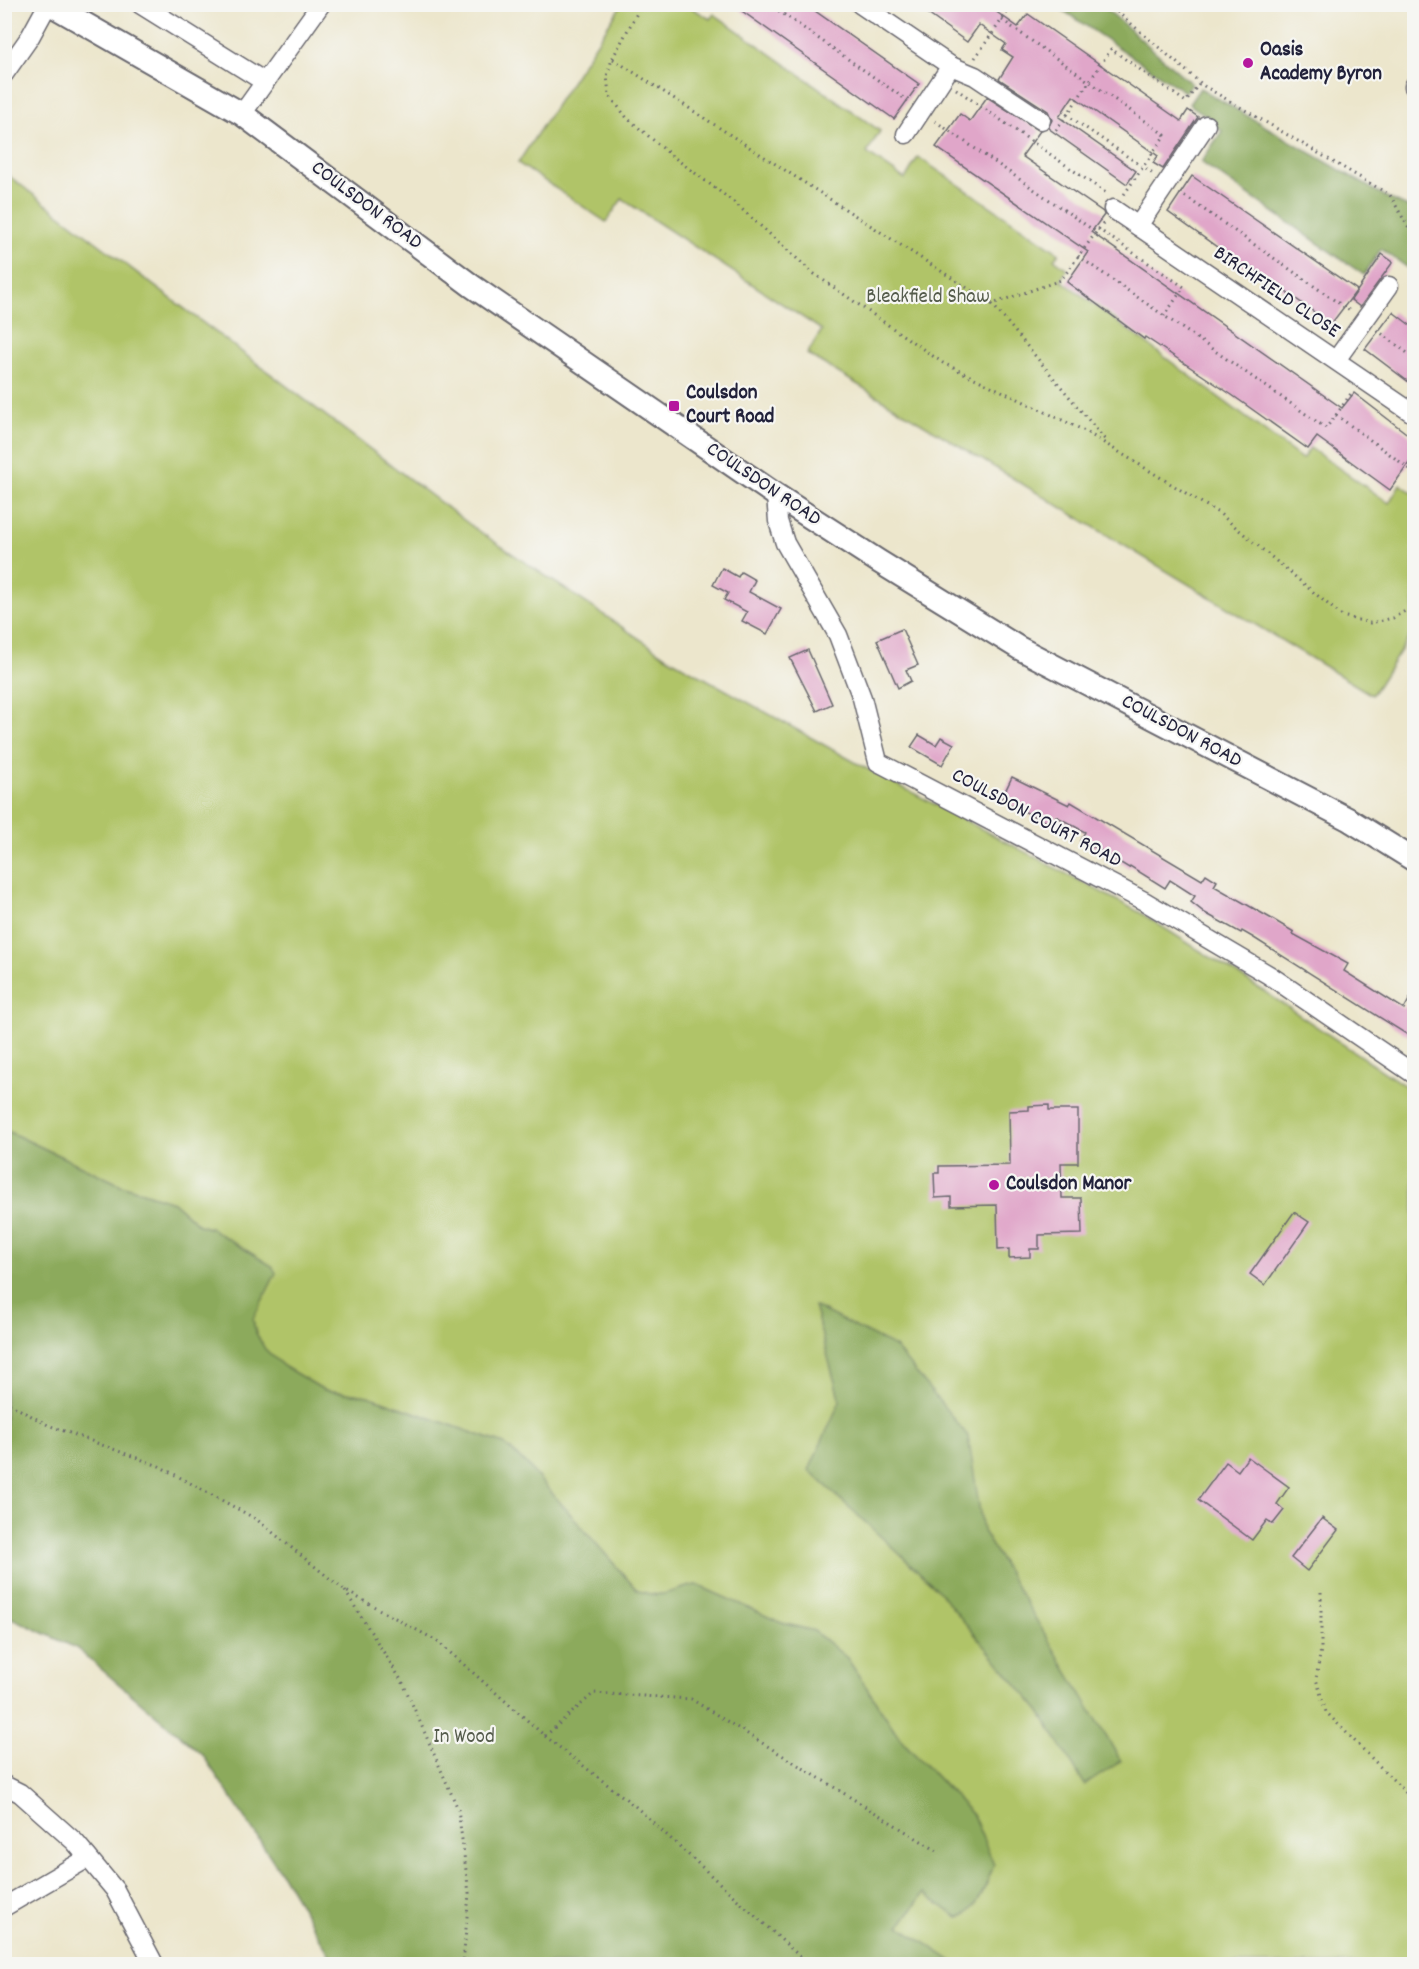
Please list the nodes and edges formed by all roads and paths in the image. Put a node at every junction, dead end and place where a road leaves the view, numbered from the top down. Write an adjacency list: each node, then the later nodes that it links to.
1 (49, 4): 11 (street); 15 (main road, COULSDON ROAD)
2 (140, 4): 12 (street)
3 (321, 4): 12 (street)
4 (642, 4): 9 (path)
5 (860, 4): 10 (street)
6 (1013, 4): 8 (path)
7 (1108, 4): 14 (path)
8 (1002, 20): 10 (path); 13 (path)
9 (612, 59): 28 (path); 36 (path)
10 (953, 72): 17 (street); 19 (street); 22 (path)
11 (4, 74)
12 (265, 82): 15 (street)
13 (1089, 82): 14 (path); 16 (path); 20 (path)
14 (1200, 82): 25 (path)
15 (242, 114): 38 (main road, COULSDON ROAD)
16 (1067, 115): 17 (path); 20 (path)
17 (1041, 120)
18 (1206, 126): 21 (street)
19 (906, 134)
20 (1143, 168): 21 (path); 22 (path)
21 (1165, 183): 23 (street); 30 (path)
22 (1115, 206): 23 (street, BIRCHFIELD CLOSE); 24 (path)
23 (1138, 226): 32 (street, BIRCHFIELD CLOSE)
24 (1098, 229): 26 (path); 29 (path)
25 (1414, 230)
26 (1078, 256): 28 (path); 29 (path)
27 (1389, 286): 30 (street)
28 (992, 304): 36 (path)
29 (1164, 316): 35 (path)
30 (1364, 321): 31 (path); 32 (street)
31 (1414, 358)
32 (1336, 360): 33 (street, BIRCHFIELD CLOSE)
33 (1362, 378): 34 (street, BIRCHFIELD CLOSE); 35 (path)
34 (1414, 414)
35 (1336, 415): 37 (path)
36 (1110, 446): 39 (path)
37 (1414, 472)
38 (776, 495): 40 (main road, COULSDON ROAD); 41 (street, COULSDON COURT ROAD)
39 (1414, 602)
40 (1414, 860)
41 (1414, 1074)
42 (4, 1401): 43 (path)
43 (344, 1590): 45 (path); 52 (path)
44 (1321, 1592): 47 (path)
45 (545, 1736): 48 (path); 53 (path)
46 (4, 1785): 49 (street)
47 (1414, 1801)
48 (939, 1852)
49 (88, 1858): 50 (street); 51 (street)
50 (4, 1907)
51 (154, 1965)
52 (463, 1965)
53 (808, 1965)

